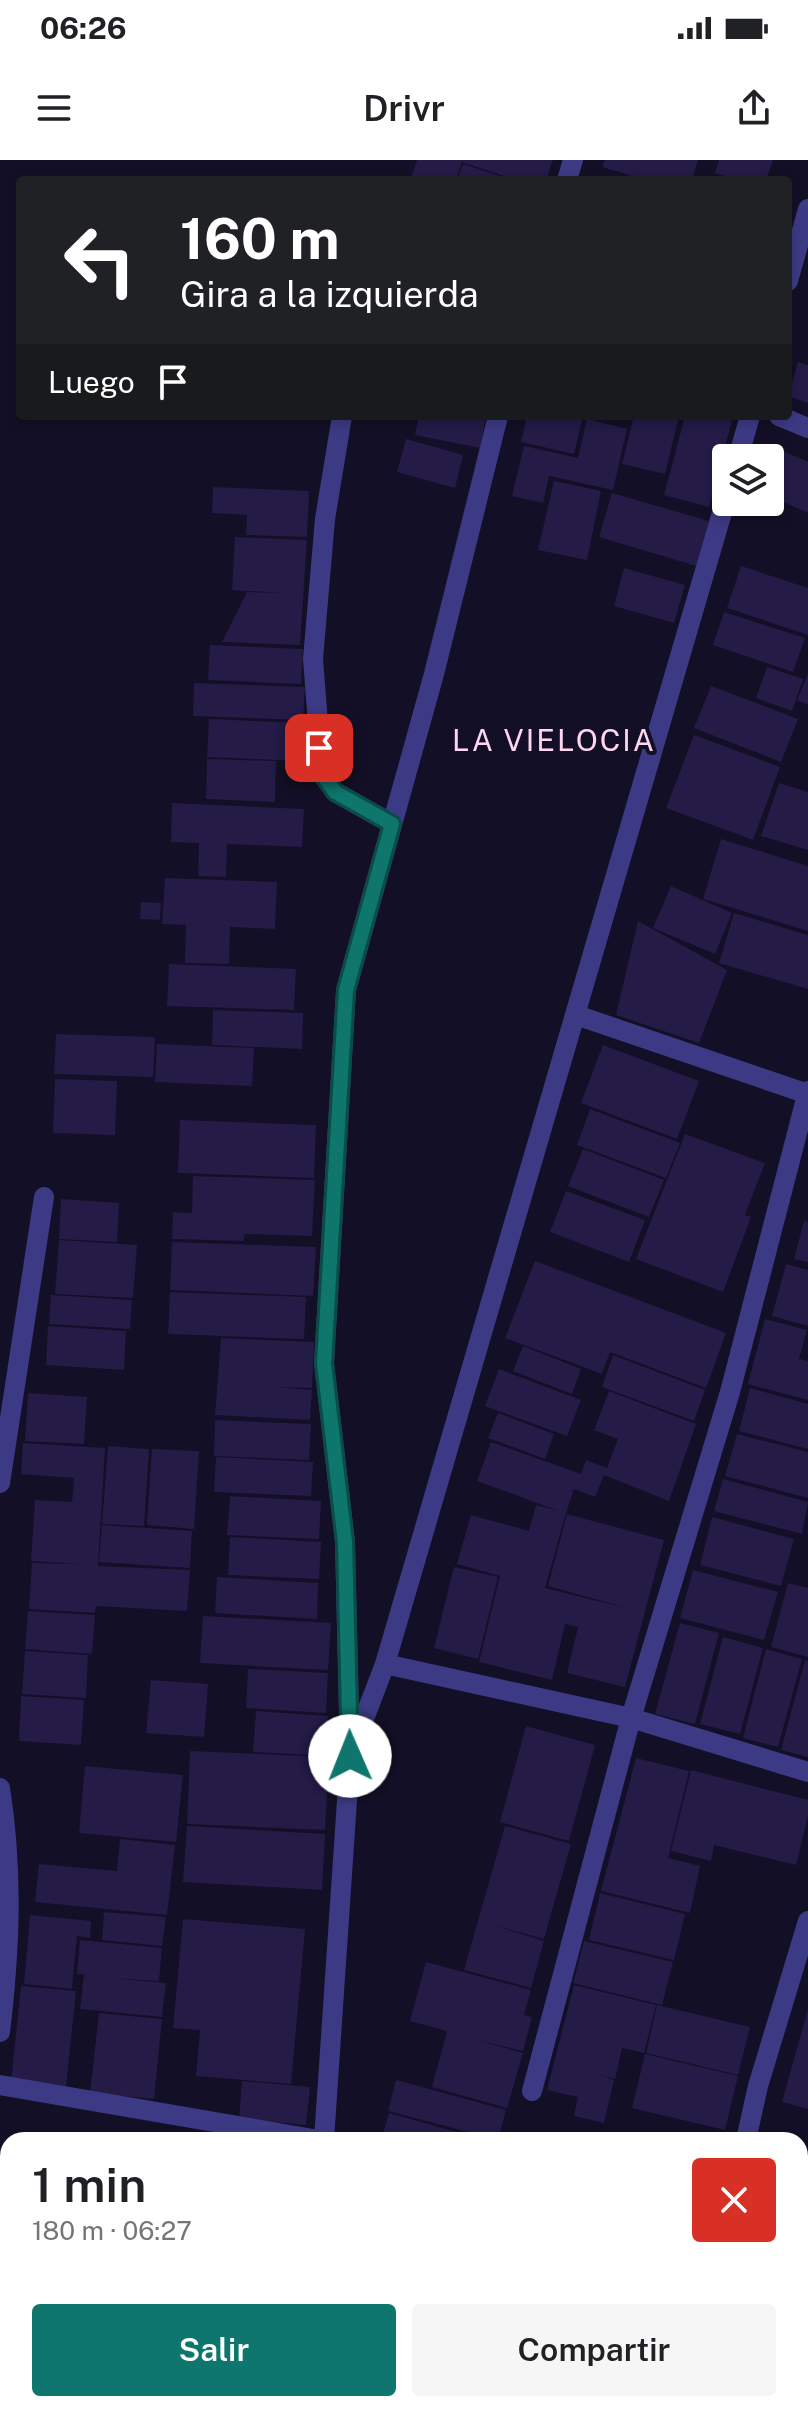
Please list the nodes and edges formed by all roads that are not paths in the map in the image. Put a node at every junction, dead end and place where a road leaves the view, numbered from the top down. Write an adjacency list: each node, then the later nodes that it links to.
1 (808, 209): 2 (street)
2 (792, 267)
3 (341, 420): 10 (street)
4 (497, 420): 10 (street)
5 (749, 420): 8 (street)
6 (789, 420): 7 (street)
7 (808, 428)
8 (742, 444)
9 (721, 516): 11 (street)
10 (392, 824): 17 (street)
11 (576, 1015): 12 (street); 15 (street)
12 (808, 1093): 16 (street)
13 (44, 1197): 14 (street)
14 (0, 1483)
15 (385, 1664): 16 (street); 17 (street)
16 (631, 1718): 18 (street); 23 (street)
17 (350, 1756): 25 (street)
18 (808, 1772)
19 (0, 1788): 21 (street)
20 (808, 1921): 26 (street)
21 (0, 2032)
22 (0, 2085): 24 (street)
23 (532, 2091)
24 (275, 2132)
25 (323, 2132)
26 (748, 2132)

